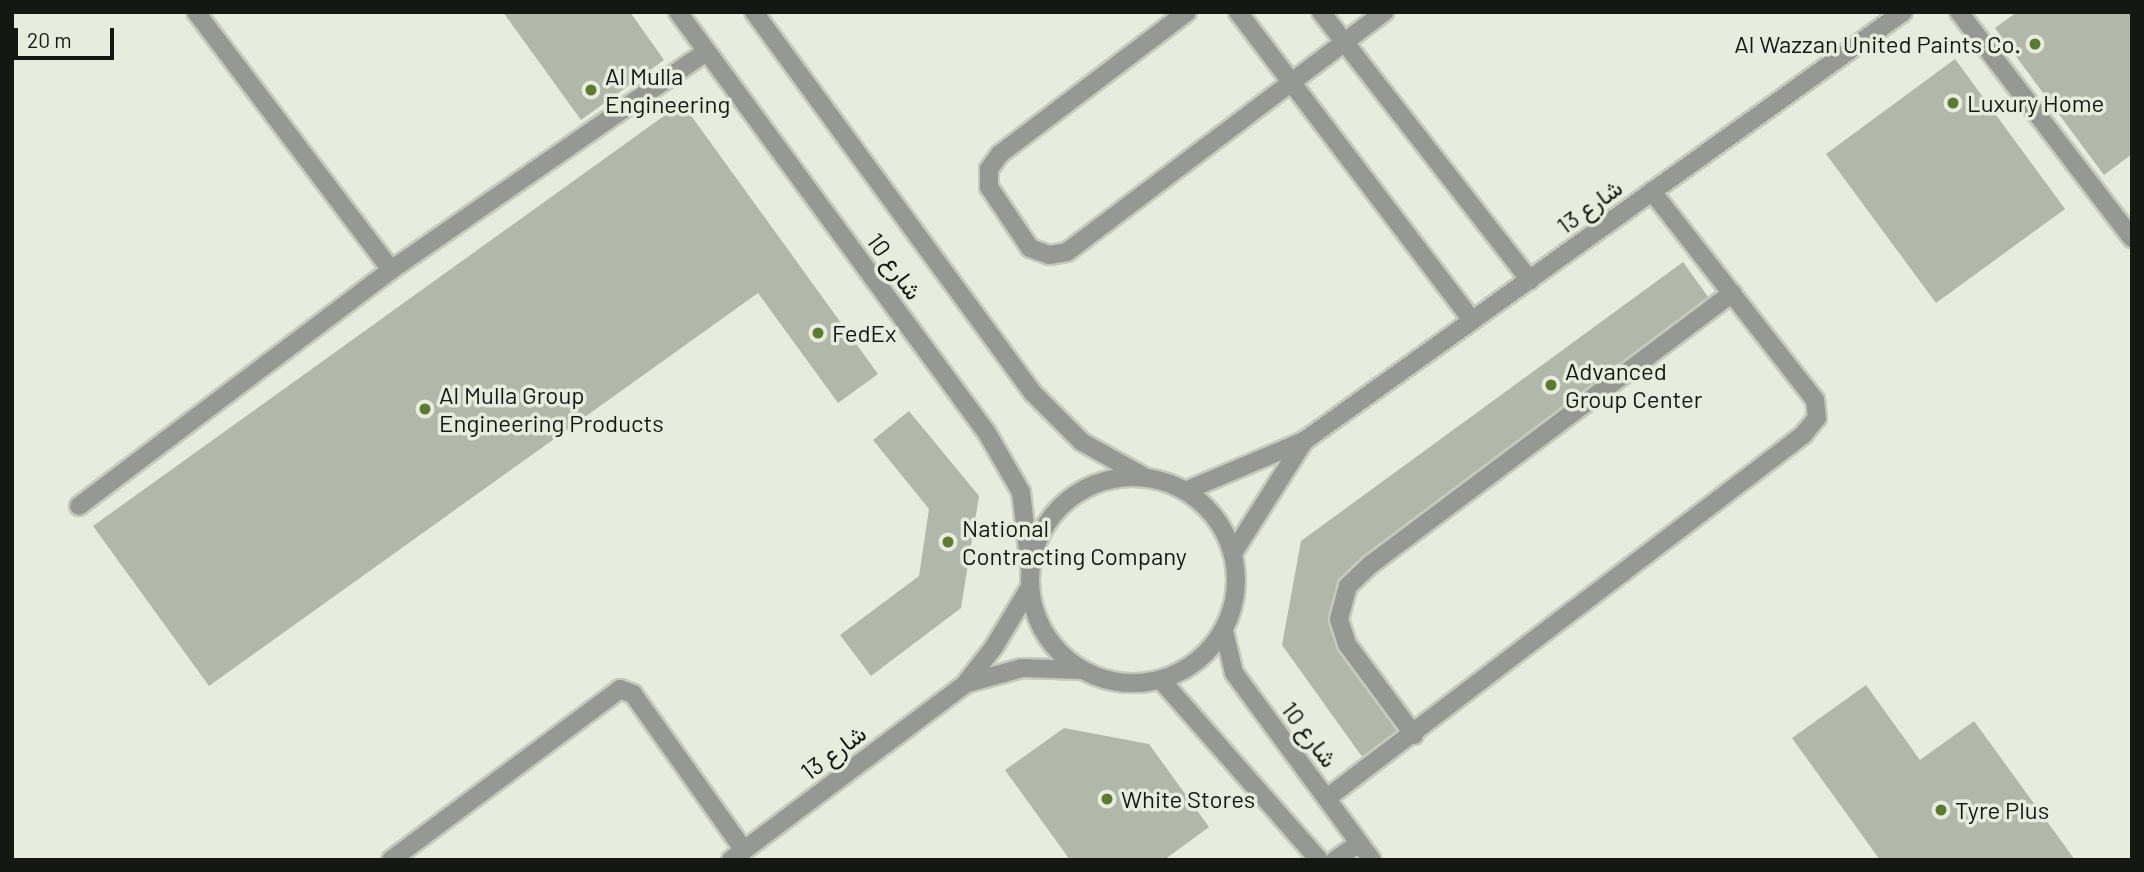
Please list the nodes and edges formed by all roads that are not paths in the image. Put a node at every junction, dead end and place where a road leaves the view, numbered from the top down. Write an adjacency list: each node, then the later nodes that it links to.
1 (196, 12): 15 (street)
2 (678, 12): 11 (street, شارع 10)
3 (754, 12): 20 (street, شارع 10)
4 (1187, 12): 12 (street)
5 (1238, 12): 12 (street)
6 (1321, 12): 10 (street)
7 (1384, 12): 10 (street)
8 (1903, 12): 13 (street, شارع 13)
9 (1959, 12): 14 (street)
10 (1345, 42): 12 (street); 16 (street)
11 (707, 51): 15 (street); 24 (street, شارع 10)
12 (1291, 81): 18 (street)
13 (1652, 191): 16 (street, شارع 13); 17 (street)
14 (2132, 238)
15 (391, 271): 22 (street)
16 (1530, 280): 18 (street, شارع 13)
17 (1732, 293): 30 (street); 30 (street)
18 (1472, 320): 19 (street, شارع 13)
19 (1304, 440): 21 (street, شارع 13); 23 (street, شارع 13)
20 (1146, 478): 21 (street); 24 (street)
21 (1185, 491): 23 (street)
22 (79, 506)
23 (1233, 553): 26 (street)
24 (1030, 568): 25 (street)
25 (1030, 587): 27 (street); 29 (street, شارع 13)
26 (1224, 631): 28 (street); 31 (street, شارع 10)
27 (1082, 670): 28 (street); 29 (street, شارع 13)
28 (1161, 680): 35 (street)
29 (965, 684): 33 (street, شارع 13)
30 (1414, 735): 31 (street)
31 (1327, 798): 32 (street, شارع 10)
32 (1359, 843): 36 (street); 37 (street, شارع 10)
33 (737, 855): 34 (street)
34 (391, 860)
35 (1319, 860)
36 (1335, 860)
37 (1372, 860)

